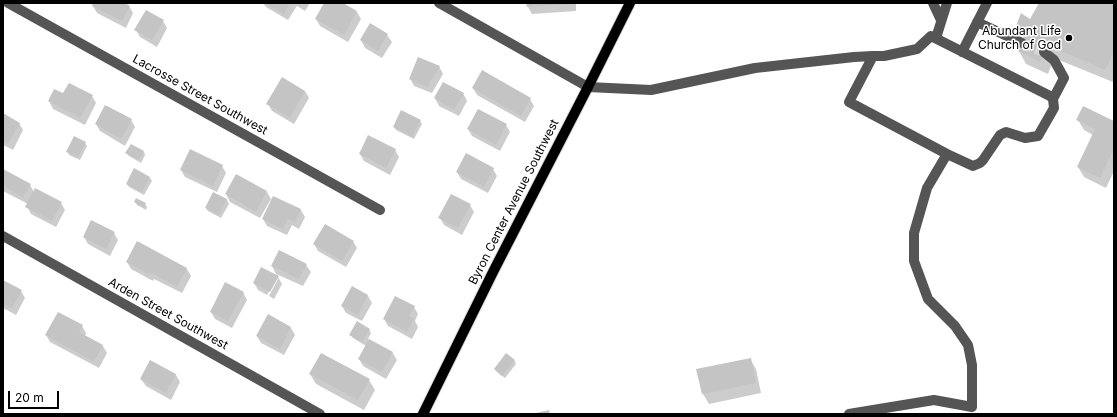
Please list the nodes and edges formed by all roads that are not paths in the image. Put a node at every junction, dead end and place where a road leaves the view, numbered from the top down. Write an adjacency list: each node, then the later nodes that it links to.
1 (8, 3): 17 (street, Lacrosse Street Southwest)
2 (439, 3): 14 (street)
3 (630, 3): 14 (main road, Byron Center Avenue Southwest)
4 (933, 3): 7 (street)
5 (946, 3): 7 (street)
6 (987, 3): 8 (street)
7 (940, 20): 9 (street)
8 (977, 22): 10 (street); 11 (street)
9 (936, 38): 11 (street); 13 (street)
10 (1022, 43)
11 (962, 52): 15 (street)
12 (1044, 52): 15 (street)
13 (874, 56): 14 (street); 16 (street)
14 (588, 87): 20 (main road, Byron Center Avenue Southwest)
15 (1053, 98): 16 (street)
16 (947, 154): 21 (street)
17 (380, 210)
18 (3, 236): 19 (street, Arden Street Southwest)
19 (320, 414)
20 (423, 414)
21 (849, 414)

